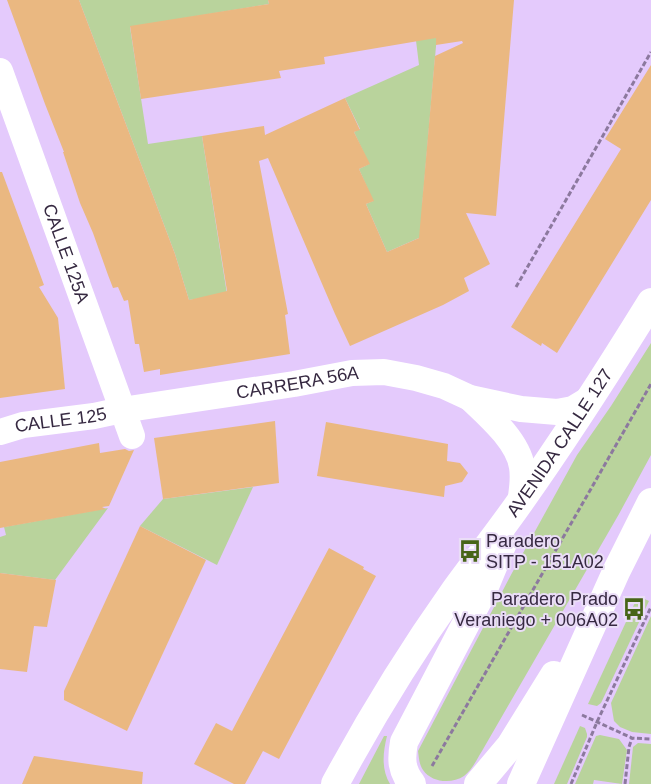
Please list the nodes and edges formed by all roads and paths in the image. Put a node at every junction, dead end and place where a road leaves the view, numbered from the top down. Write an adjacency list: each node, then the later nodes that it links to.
1 (651, 52): 3 (path)
2 (0, 71): 8 (street, CALLE 125A)
3 (516, 287)
4 (651, 302): 6 (main road, AVENIDA CALLE 127)
5 (651, 384): 19 (path)
6 (600, 386): 7 (street, CARRERA 56A); 12 (main road, AVENIDA CALLE 127)
7 (470, 398): 8 (street, CARRERA 56A); 12 (street, CARRERA 56A)
8 (122, 410): 9 (street, CALLE 125); 10 (street, CALLE 125A)
9 (0, 432)
10 (132, 436)
11 (651, 502): 13 (main road)
12 (520, 503): 20 (main road, AVENIDA CALLE 127); 21 (main road)
13 (616, 572): 15 (main road); 22 (main road)
14 (651, 607): 16 (path)
15 (556, 704): 16 (path); 23 (main road)
16 (597, 722): 17 (path); 24 (path)
17 (632, 738): 18 (path); 25 (path)
18 (651, 739)
19 (437, 757)
20 (335, 784)
21 (412, 784)
22 (478, 784)
23 (521, 784)
24 (571, 784)
25 (625, 784)

